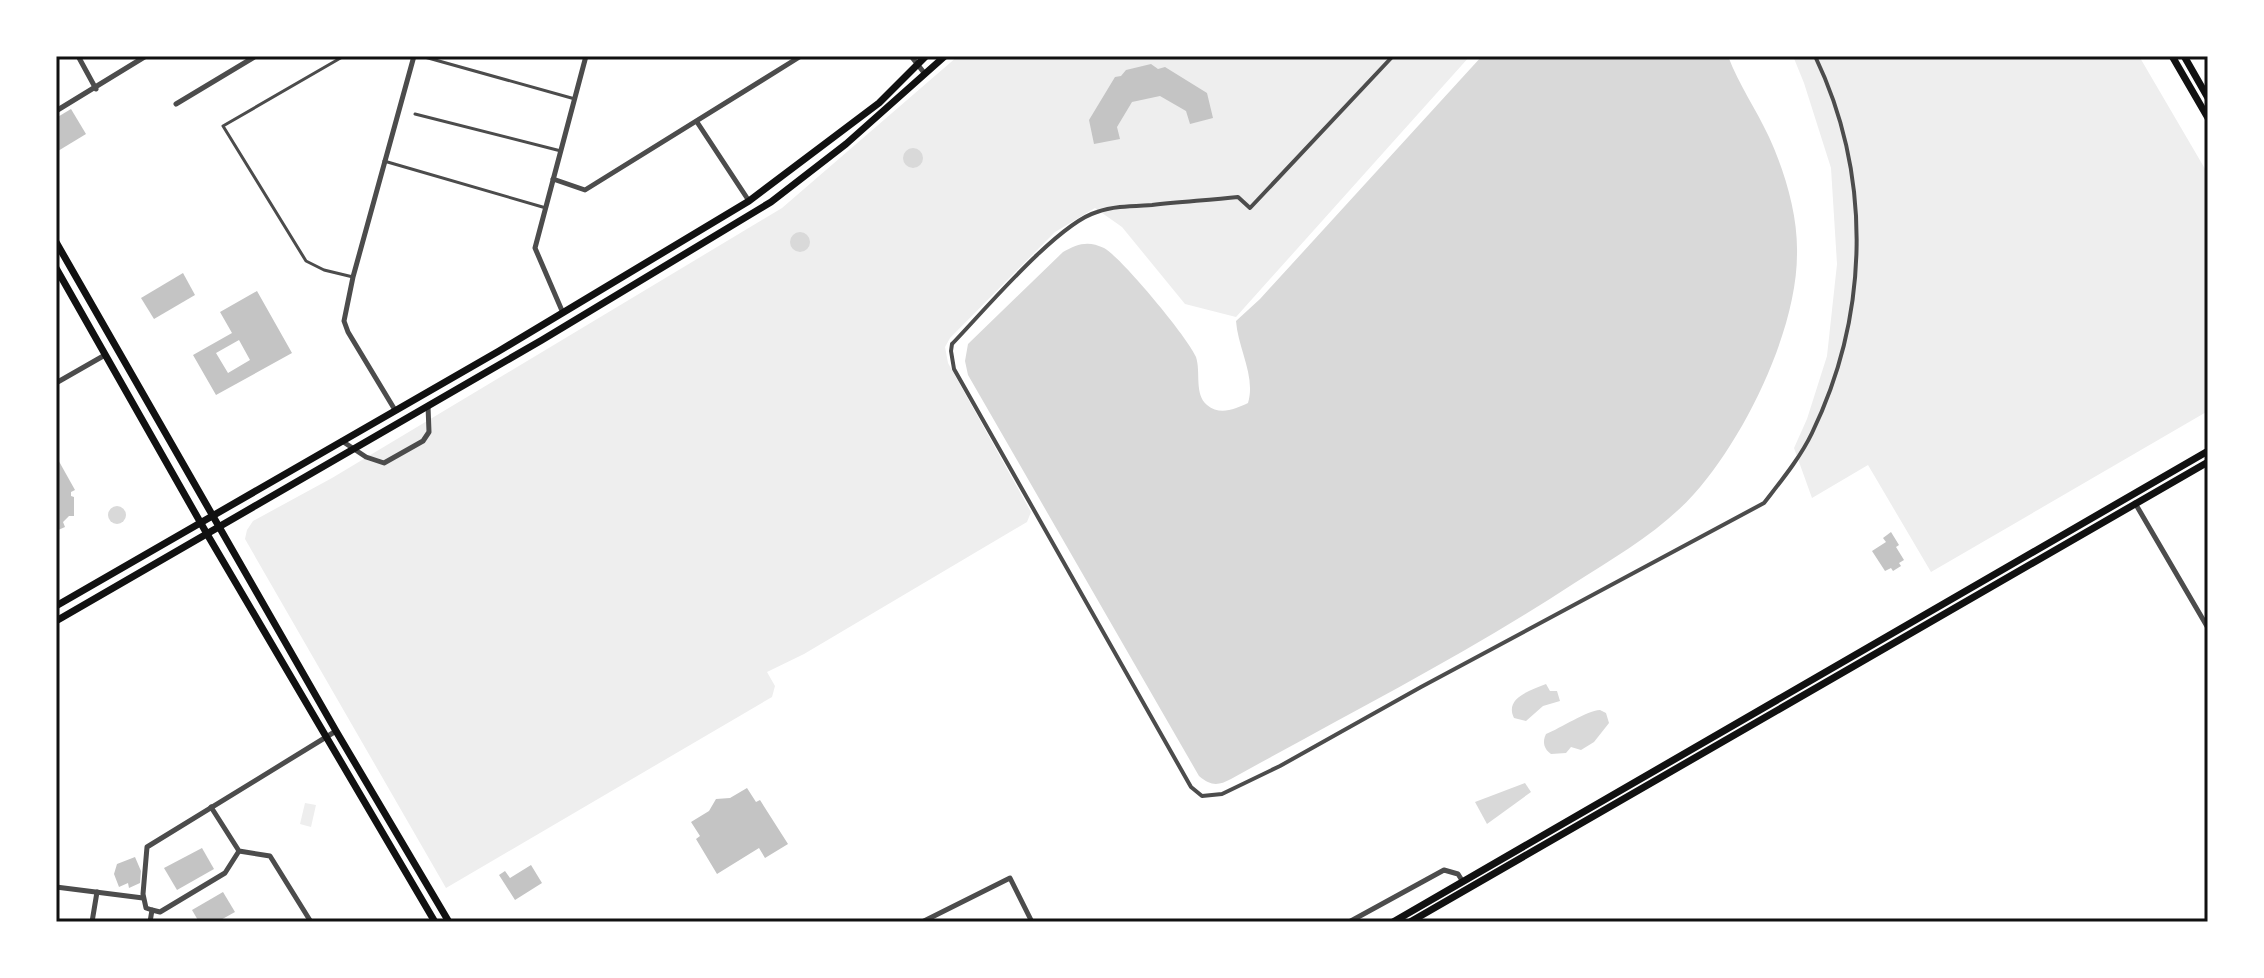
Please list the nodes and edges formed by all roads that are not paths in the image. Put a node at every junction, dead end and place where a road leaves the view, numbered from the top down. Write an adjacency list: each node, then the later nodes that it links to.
1 (78, 56): 18 (street)
2 (146, 56): 18 (street)
3 (256, 56): 21 (street)
4 (344, 56): 33 (lane)
5 (414, 56): 27 (street)
6 (421, 56): 20 (lane)
7 (586, 56): 20 (street)
8 (801, 56): 25 (street)
9 (911, 56): 16 (street)
10 (926, 56): 16 (main road)
11 (945, 56): 17 (main road)
12 (1393, 56): 13 (street)
13 (1815, 56)
14 (2172, 56): 24 (main road)
15 (2184, 56): 19 (main road)
16 (917, 65): 17 (street); 29 (main road)
17 (925, 74): 37 (main road)
18 (96, 89): 22 (street)
19 (2208, 98)
20 (575, 99): 26 (street)
21 (176, 104)
22 (56, 111)
23 (415, 114): 26 (lane)
24 (2208, 118)
25 (697, 122): 28 (street); 29 (street)
26 (561, 151): 28 (street)
27 (384, 161): 30 (lane); 33 (street)
28 (553, 179): 30 (street)
29 (749, 201): 34 (main road)
30 (546, 208): 34 (street)
31 (56, 242): 45 (main road)
32 (56, 268): 35 (main road)
33 (353, 277): 38 (street)
34 (563, 313): 38 (main road)
35 (106, 354): 36 (street); 46 (main road)
36 (56, 383)
37 (428, 406): 40 (main road); 40 (street)
38 (395, 410): 39 (main road)
39 (341, 440): 40 (street); 45 (main road)
40 (353, 449): 47 (main road)
41 (2208, 451): 43 (main road)
42 (2208, 462): 44 (main road)
43 (2131, 495): 44 (street); 52 (main road)
44 (2136, 503): 51 (street); 52 (main road)
45 (213, 513): 46 (main road); 47 (main road)
46 (200, 521): 48 (main road); 49 (main road)
47 (221, 526): 48 (main road); 53 (main road)
48 (207, 534): 50 (main road); 54 (main road)
49 (56, 606)
50 (56, 621)
51 (2208, 628)
52 (1875, 648): 57 (main road)
53 (336, 731): 54 (street); 67 (main road)
54 (326, 737): 55 (street); 66 (main road)
55 (211, 807): 56 (street); 61 (street)
56 (239, 851): 62 (street); 65 (street)
57 (1511, 859): 58 (main road); 72 (main road)
58 (1463, 882): 70 (street); 71 (main road)
59 (56, 887): 60 (street)
60 (97, 892): 61 (street); 63 (street)
61 (143, 898): 62 (street)
62 (152, 910): 64 (street)
63 (92, 922)
64 (150, 922)
65 (311, 922)
66 (435, 922)
67 (449, 922)
68 (922, 922): 69 (street)
69 (1032, 922)
70 (1349, 922)
71 (1393, 922)
72 (1410, 922)

